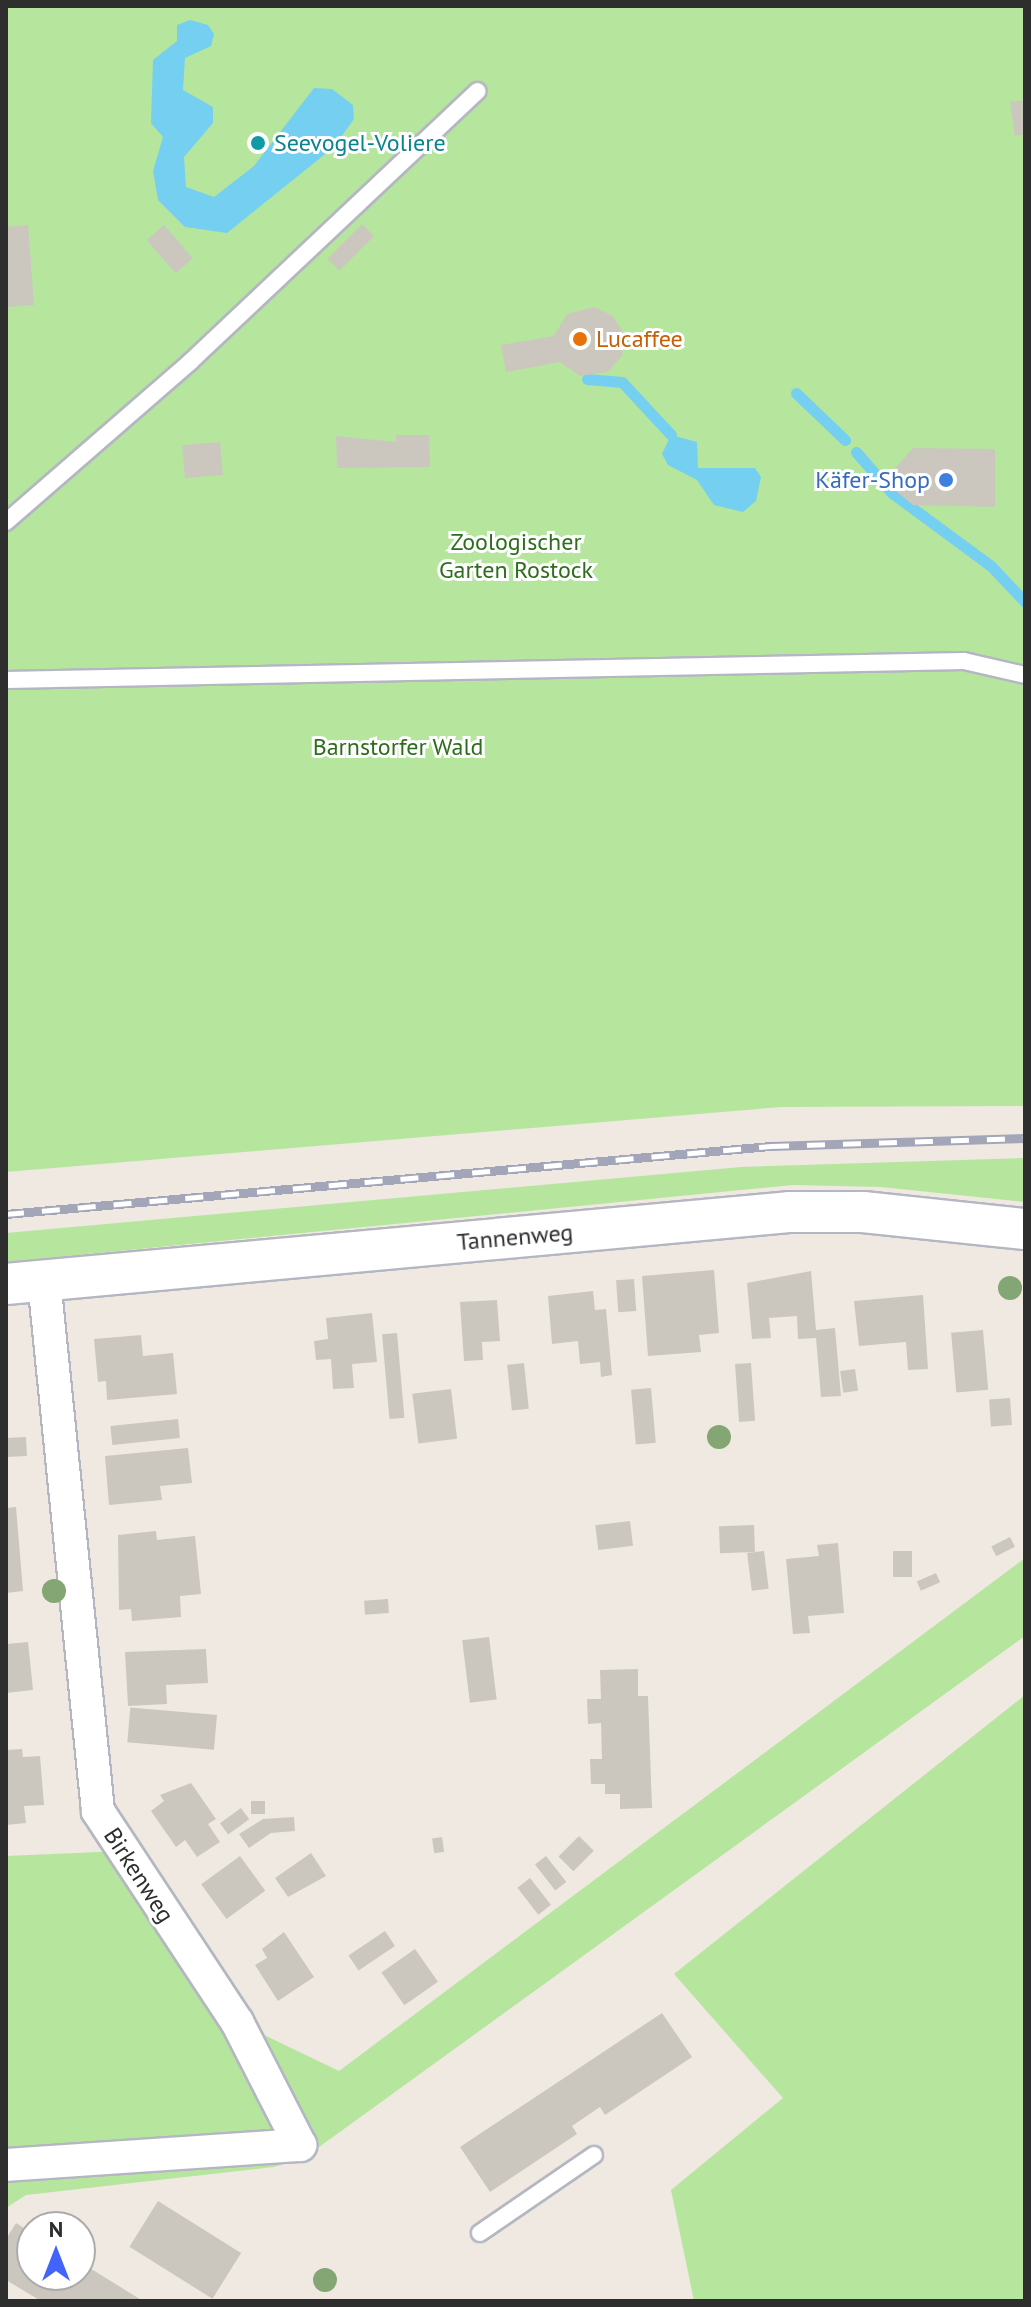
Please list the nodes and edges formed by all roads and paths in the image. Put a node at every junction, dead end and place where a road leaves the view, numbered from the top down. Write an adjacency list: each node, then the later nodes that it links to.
1 (478, 91): 2 (lane)
2 (6, 522)
3 (1025, 675): 4 (lane)
4 (6, 680)
5 (1025, 1229): 6 (street, Tannenweg)
6 (25, 1282): 8 (street, Birkenweg)
7 (594, 2155): 9 (lane)
8 (6, 2165)
9 (480, 2233)

